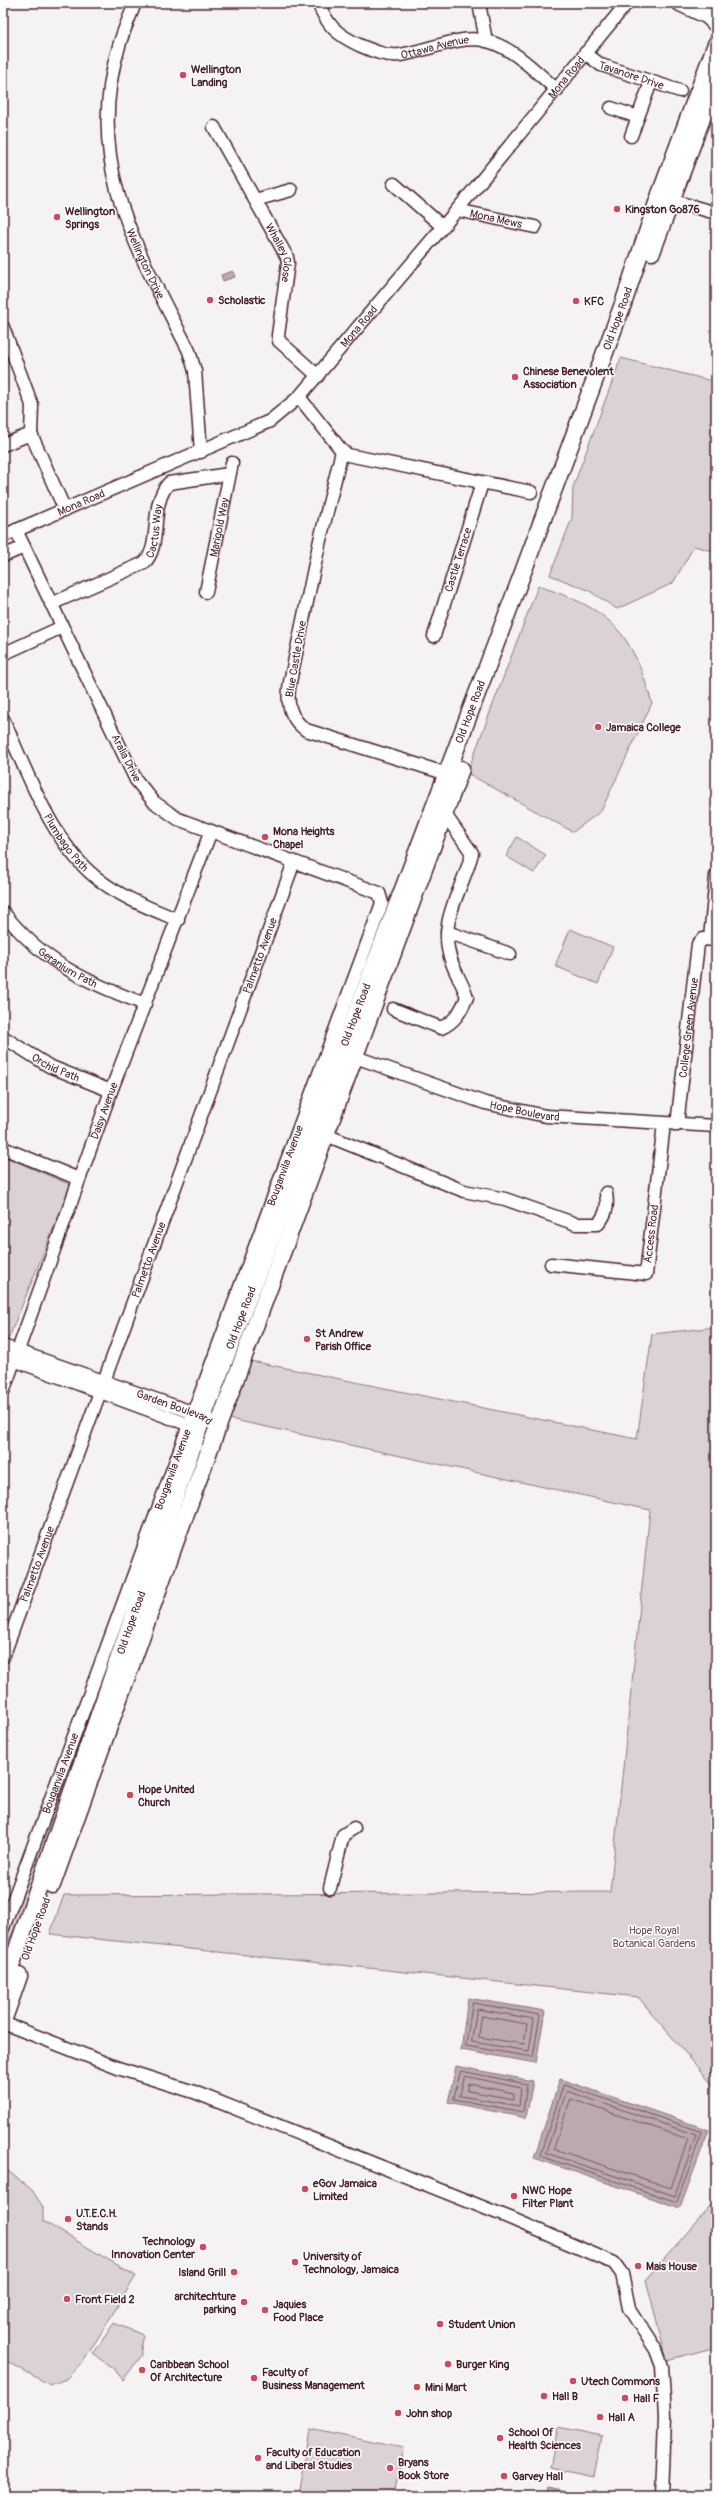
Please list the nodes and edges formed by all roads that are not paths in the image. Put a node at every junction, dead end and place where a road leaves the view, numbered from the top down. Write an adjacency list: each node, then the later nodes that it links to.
1 (135, 3): 32 (street, Wellington Drive)
2 (318, 3): 7 (street, Ottawa Avenue)
3 (480, 3): 7 (street)
4 (680, 3): 6 (main road)
5 (627, 4): 9 (street, Mona Road)
6 (713, 18)
7 (486, 41): 12 (street, Ottawa Avenue)
8 (716, 44): 20 (main road, Old Hope Road)
9 (585, 53): 11 (street, Tavanore Drive); 12 (street, Mona Road)
10 (716, 81): 20 (main road, Old Hope Road)
11 (651, 82): 13 (street, Tavanore Drive); 15 (street)
12 (556, 90): 22 (street, Mona Road)
13 (680, 91)
14 (611, 108): 15 (street)
15 (638, 116): 17 (street)
16 (214, 127): 21 (street, Whalley Close)
17 (631, 136)
18 (394, 184): 24 (street)
19 (291, 190): 21 (street)
20 (665, 199): 23 (street); 47 (main road, Old Hope Road)
21 (255, 200): 27 (street, Whalley Close)
22 (457, 210): 24 (street, Mona Road); 25 (street, Mona Mews)
23 (716, 213)
24 (443, 226): 27 (street, Mona Road)
25 (535, 227)
26 (3, 327): 29 (street)
27 (318, 376): 28 (street, Mona Road)
28 (299, 396): 31 (street); 32 (street, Mona Road)
29 (31, 434): 30 (street); 36 (street)
30 (3, 444)
31 (342, 451): 34 (street); 47 (street, Blue Castle Drive)
32 (201, 452): 36 (street, Mona Road)
33 (230, 468): 41 (street, Marigold Way); 42 (street, Cactus Way)
34 (482, 483): 35 (street); 44 (street, Castle Terrace)
35 (531, 492)
36 (65, 510): 37 (street, Mona Road)
37 (16, 530): 38 (street, Mona Road); 39 (street, Aralia Drive)
38 (3, 536)
39 (24, 547): 40 (street); 42 (street, Aralia Drive)
40 (3, 556)
41 (206, 592)
42 (51, 604): 43 (street, Aralia Drive)
43 (62, 627): 45 (street); 49 (street, Aralia Drive)
44 (434, 636)
45 (3, 654)
46 (3, 719): 54 (street, Plumbago Path)
47 (452, 776): 48 (main road, Old Hope Road); 61 (main road, Old Hope Road)
48 (444, 813): 55 (street); 61 (main road, Old Hope Road)
49 (211, 831): 50 (street, Aralia Drive); 54 (street, Daisy Avenue)
50 (294, 862): 52 (street, Aralia Drive); 73 (street, Palmetto Avenue)
51 (716, 876): 56 (street, College Green Avenue)
52 (382, 897): 75 (street, Bouganvila Avenue)
53 (3, 912): 58 (street, Geranium Path)
54 (178, 920): 58 (street, Daisy Avenue)
55 (447, 932): 57 (street); 59 (street)
56 (713, 939): 64 (street, College Green Avenue)
57 (510, 954)
58 (146, 1004): 62 (street, Daisy Avenue)
59 (393, 1009)
60 (3, 1037): 62 (street, Orchid Path)
61 (348, 1054): 63 (street, Hope Boulevard); 66 (main road, Old Hope Road); 75 (main road, Old Hope Road)
62 (111, 1091): 68 (street, Daisy Avenue)
63 (664, 1124): 64 (street, Hope Boulevard); 70 (street, Access Road)
64 (677, 1125): 65 (street, Hope Boulevard)
65 (716, 1126)
66 (326, 1135): 69 (street); 76 (main road, Old Hope Road)
67 (3, 1148): 68 (street)
68 (79, 1179): 72 (street, Daisy Avenue)
69 (606, 1193)
70 (551, 1264)
71 (3, 1346): 72 (street, Garden Boulevard)
72 (11, 1356): 73 (street, Garden Boulevard); 74 (street, Daisy Avenue)
73 (102, 1388): 75 (street, Garden Boulevard); 77 (street, Palmetto Avenue)
74 (3, 1392)
75 (196, 1420): 76 (street, Garden Boulevard); 80 (street, Bouganvila Avenue); 81 (main road, Old Hope Road)
76 (218, 1428): 82 (main road, Old Hope Road)
77 (3, 1657)
78 (354, 1828): 79 (street)
79 (330, 1888)
80 (3, 1928)
81 (3, 1989)
82 (3, 2022): 83 (street)
83 (662, 2496)

